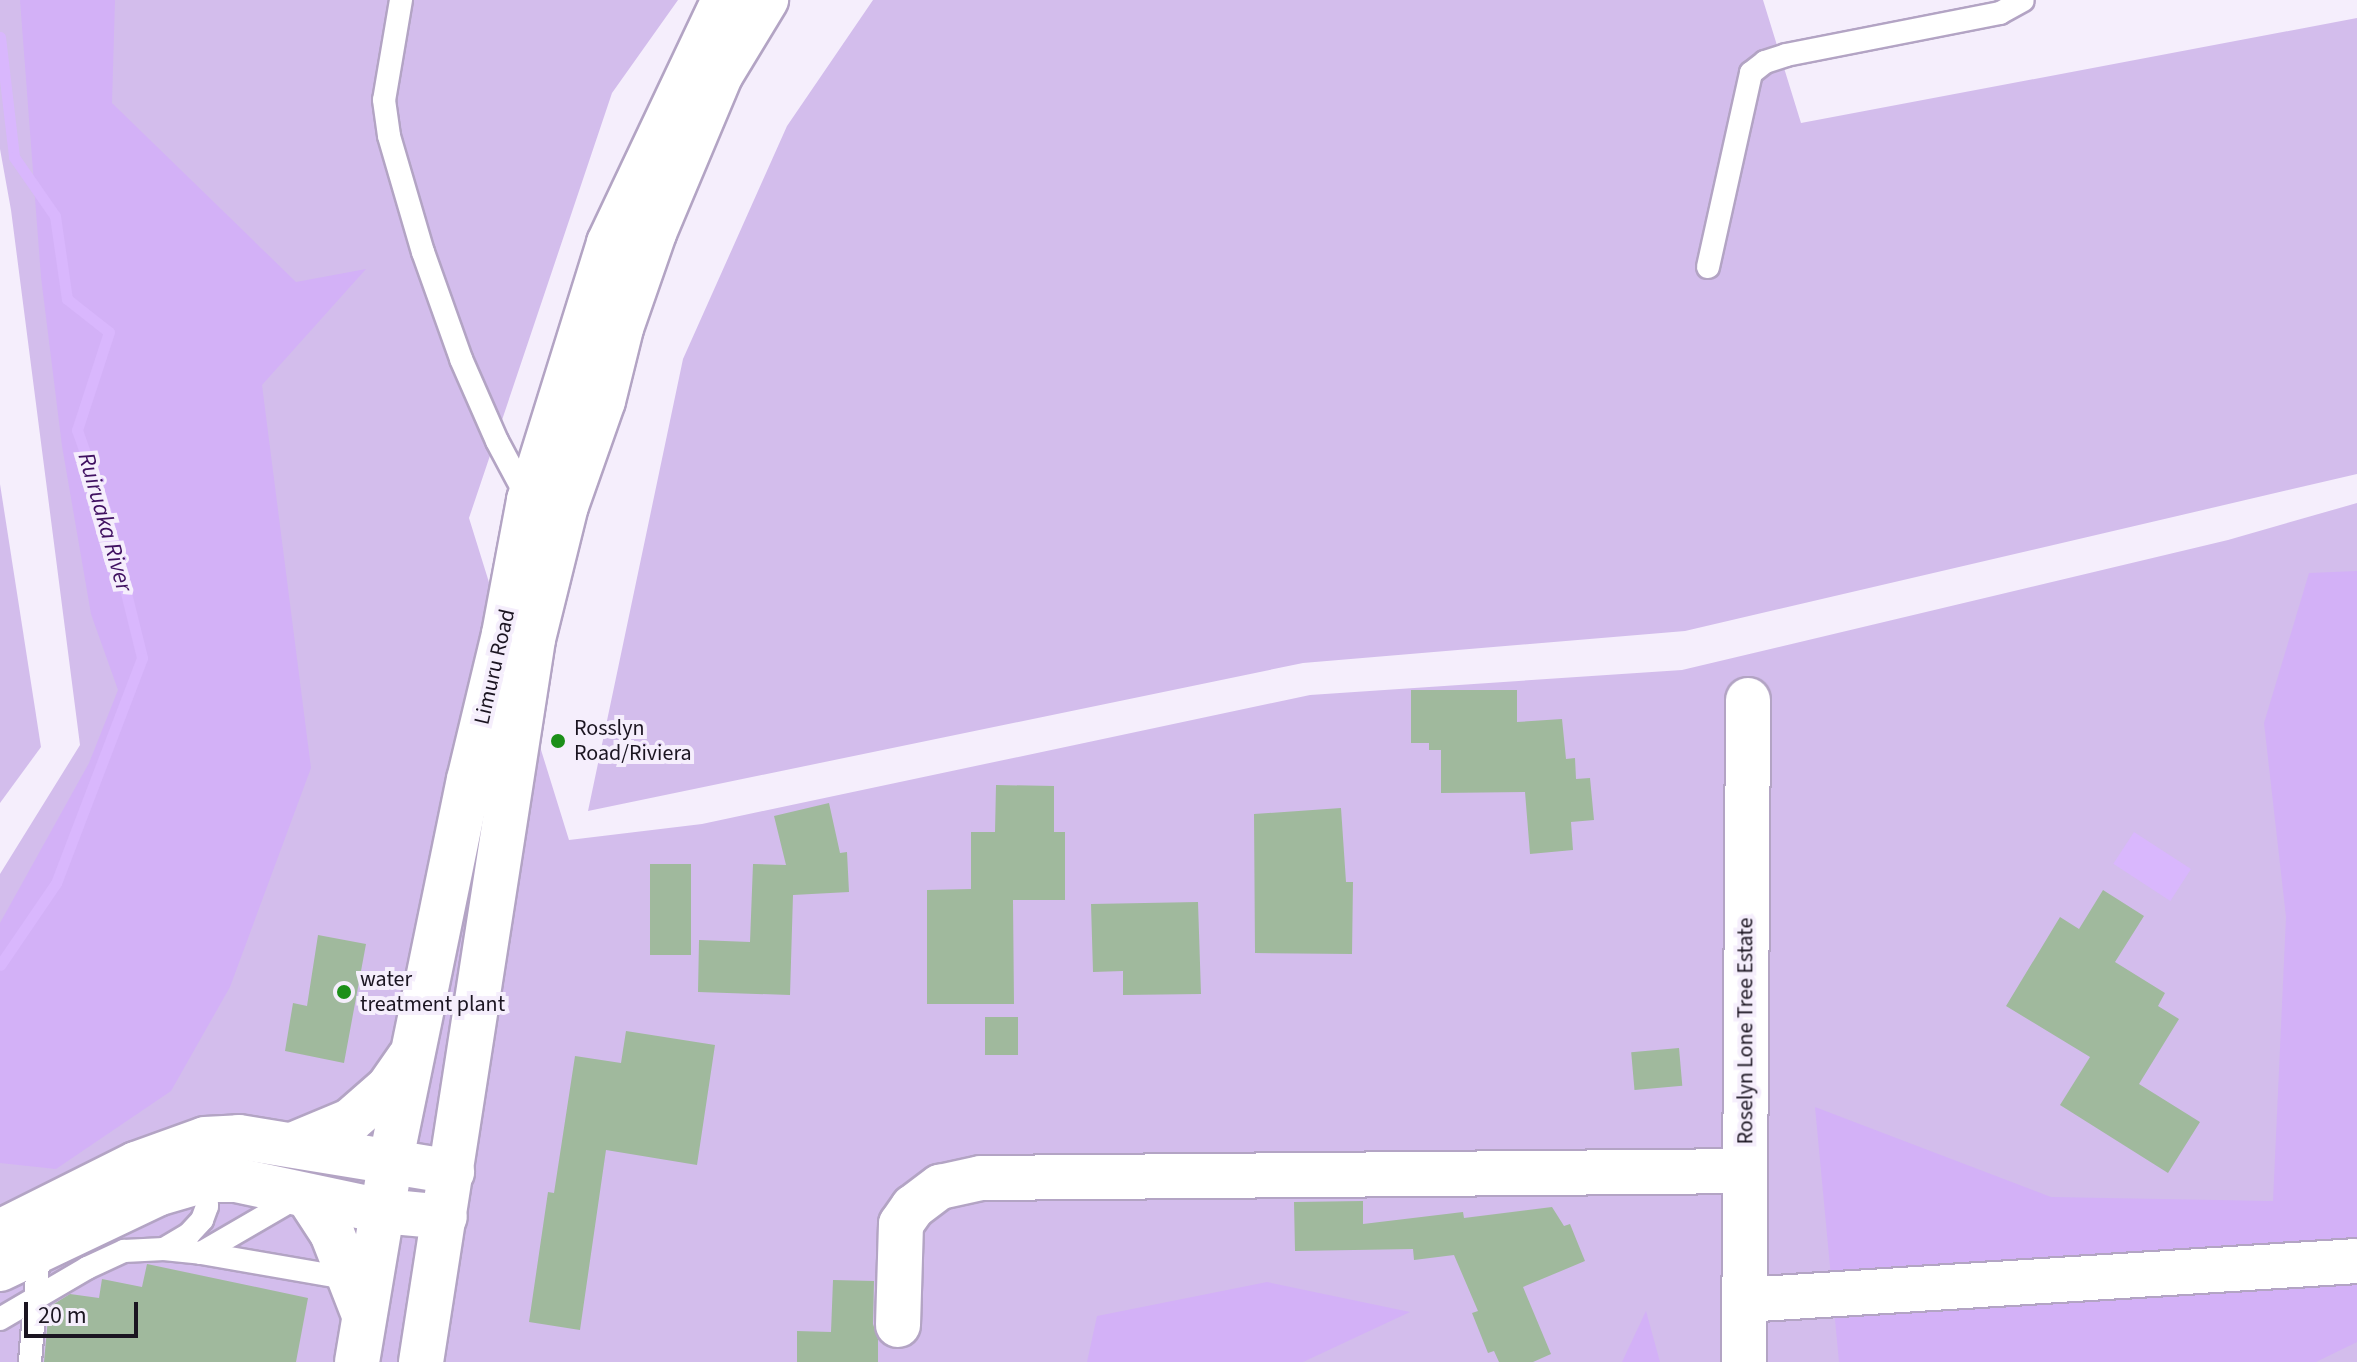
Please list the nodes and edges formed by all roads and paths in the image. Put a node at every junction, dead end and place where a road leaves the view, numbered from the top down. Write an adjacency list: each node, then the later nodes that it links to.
1 (401, 0): 6 (lane)
2 (724, 0): 6 (street, Limuru Road)
3 (766, 0): 13 (street, Limuru Road)
4 (2023, 0): 5 (lane)
5 (1708, 267)
6 (529, 500): 8 (street, Limuru Road)
7 (1748, 700): 12 (street, Roselyn Lone Tree Estate)
8 (412, 1054): 9 (street); 11 (street, Limuru Road)
9 (292, 1145): 10 (street); 11 (street)
10 (171, 1149): 14 (lane); 18 (street)
11 (390, 1164): 13 (street); 16 (street, Limuru Road)
12 (1745, 1171): 25 (street, Roselyn Lone Tree Estate); 27 (street)
13 (452, 1172): 17 (street, Limuru Road)
14 (205, 1180): 15 (street); 19 (lane); 20 (street)
15 (304, 1197): 16 (street); 21 (lane); 24 (street)
16 (382, 1211): 17 (street); 24 (street, Limuru Road)
17 (445, 1217): 30 (street, Limuru Road)
18 (0, 1232)
19 (164, 1249): 21 (lane); 26 (lane)
20 (39, 1252): 23 (street); 28 (lane)
21 (201, 1253): 24 (lane)
22 (2357, 1261): 25 (street)
23 (0, 1269)
24 (358, 1298): 29 (street, Limuru Road)
25 (1744, 1300): 31 (street, Roselyn Lone Tree Estate)
26 (0, 1319)
27 (898, 1325)
28 (30, 1362)
29 (357, 1362)
30 (421, 1362)
31 (1744, 1362)

